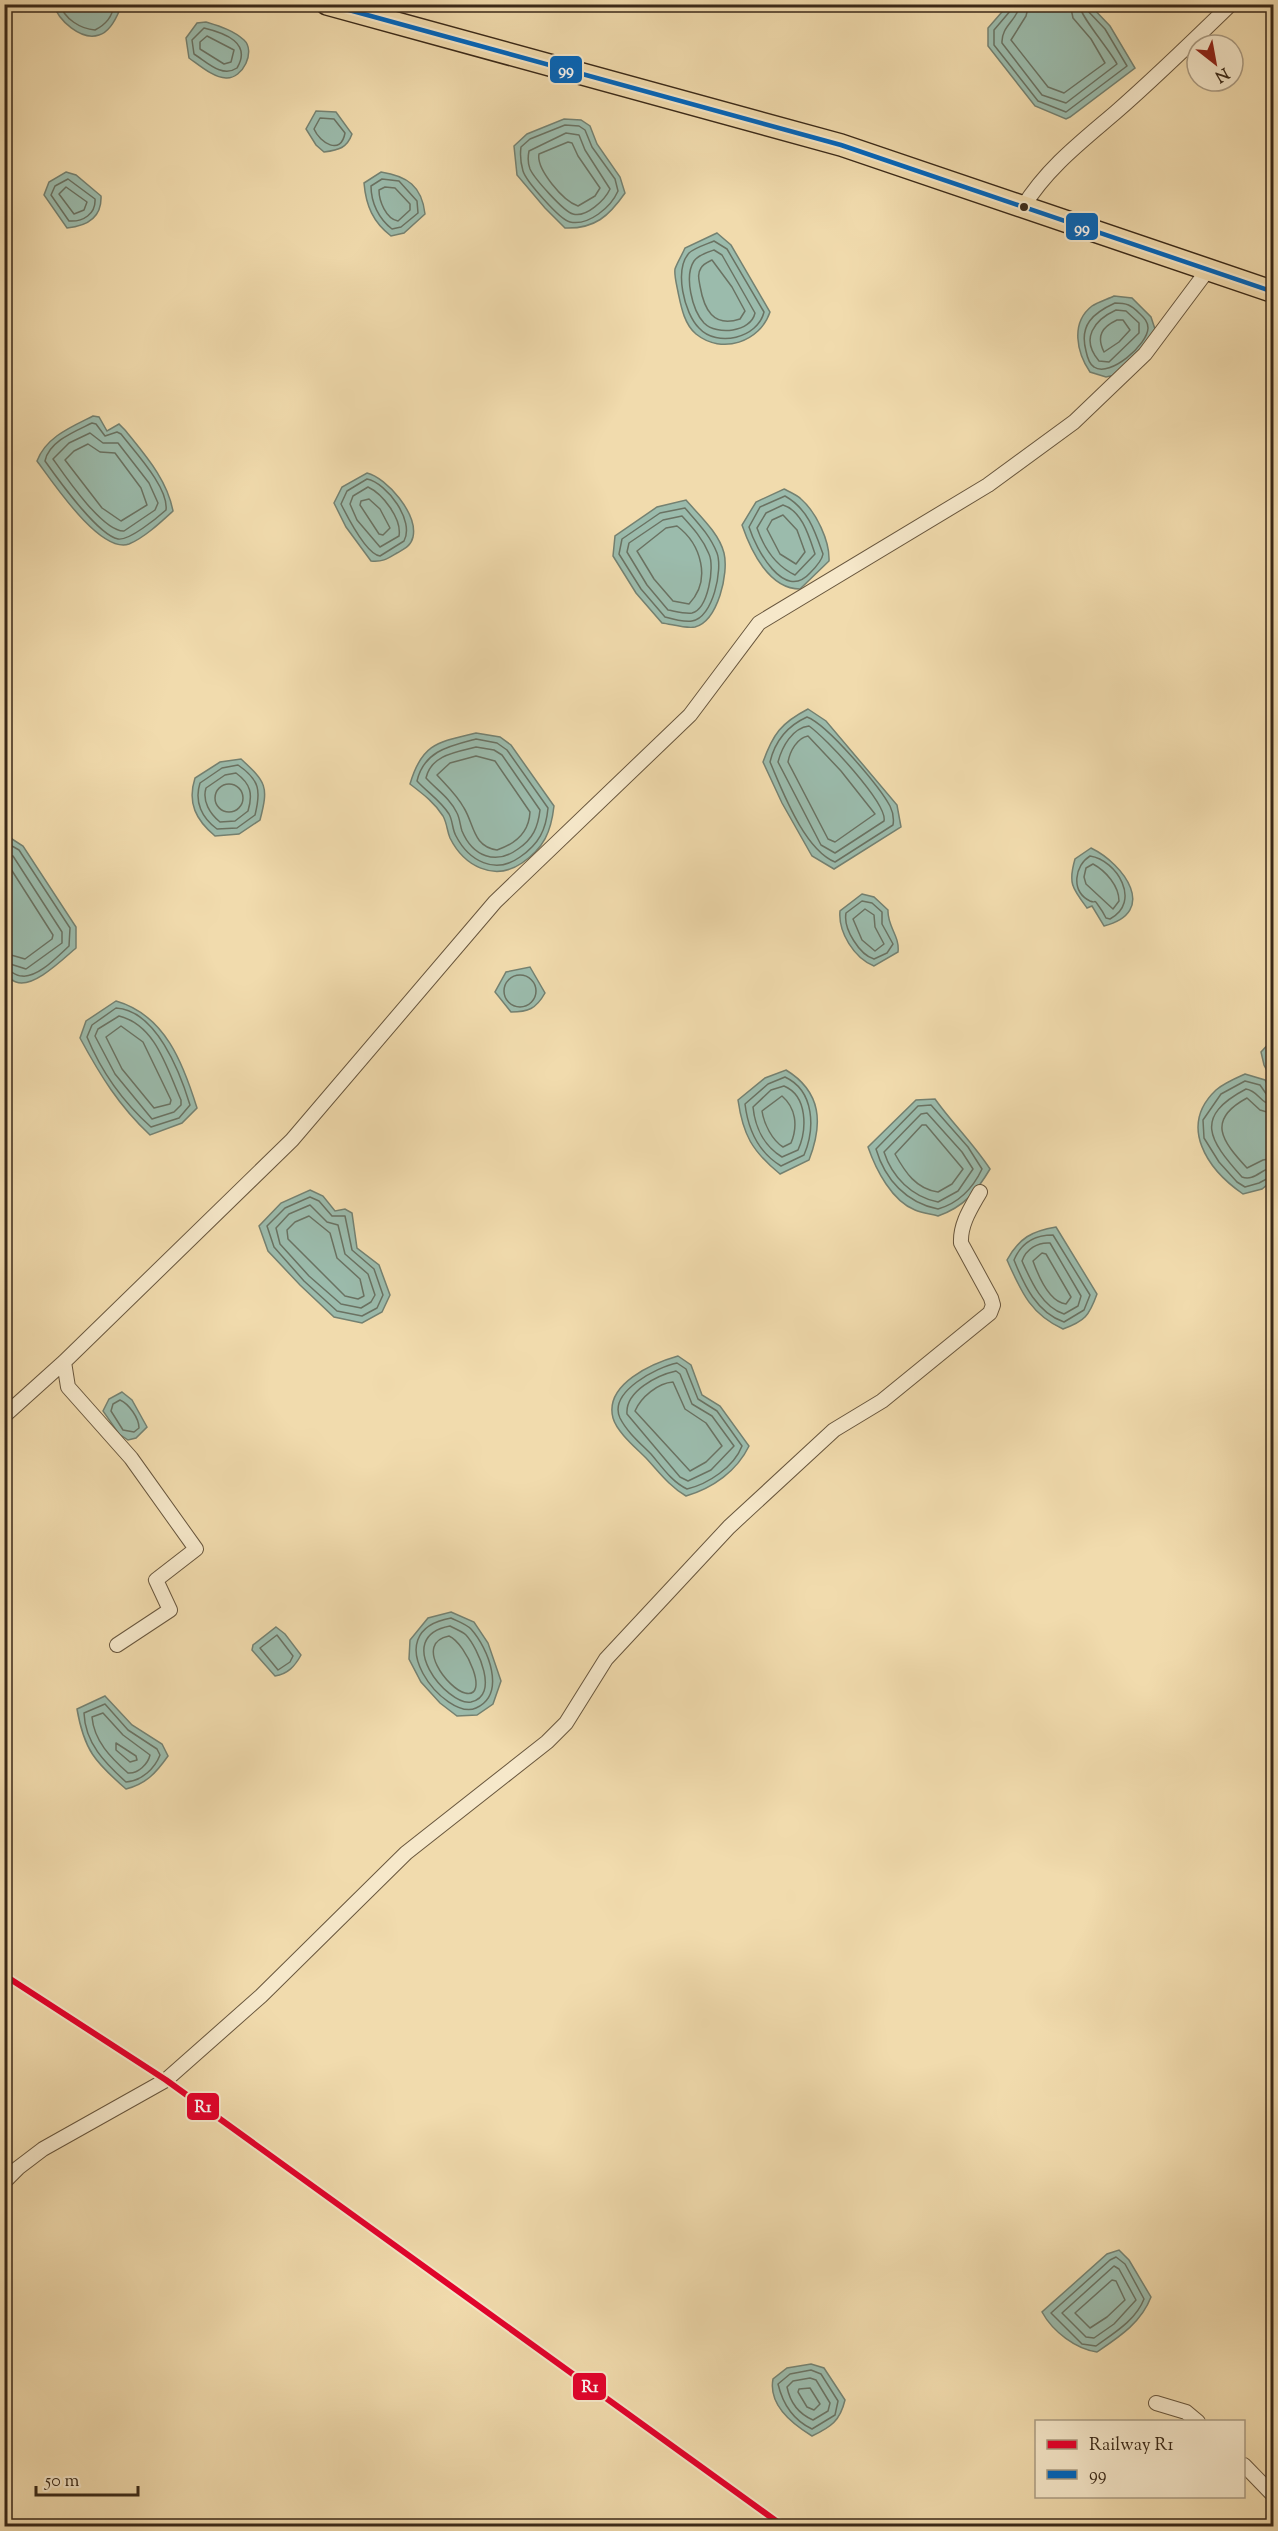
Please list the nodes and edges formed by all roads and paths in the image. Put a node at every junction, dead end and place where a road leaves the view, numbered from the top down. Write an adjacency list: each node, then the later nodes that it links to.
1 (327, 4): 3 (highway)
2 (1231, 4): 3 (street)
3 (1023, 207): 4 (highway)
4 (1207, 271): 5 (highway); 7 (street)
5 (1274, 292)
6 (980, 1192): 10 (street)
7 (64, 1362): 8 (street); 9 (street)
8 (4, 1416)
9 (117, 1645)
10 (4, 2182)
11 (1156, 2403): 12 (street)
12 (1197, 2420)
13 (1245, 2466): 14 (street)
14 (1274, 2496)

